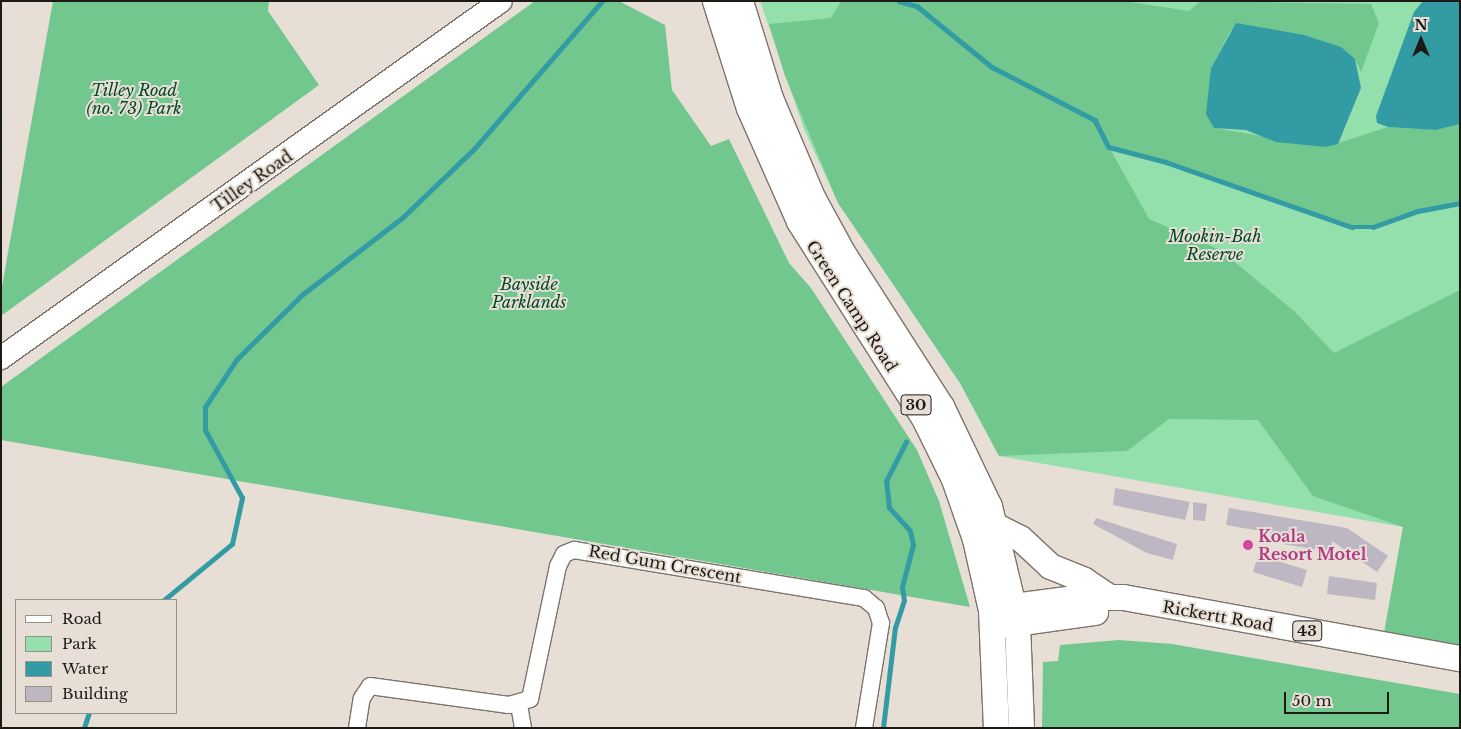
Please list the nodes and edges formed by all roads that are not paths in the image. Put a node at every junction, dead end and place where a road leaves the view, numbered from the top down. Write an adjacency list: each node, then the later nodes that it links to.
1 (501, 1): 4 (main road, Tilley Road)
2 (715, 1): 8 (main road, Green Camp Road / 30)
3 (740, 1): 5 (main road, Green Camp Road / 30)
4 (1, 358)
5 (996, 526): 6 (main road, 43); 8 (main road, Green Camp Road / 30)
6 (1108, 596): 7 (main road, Rickertt Road / 43); 8 (main road, Rickertt Road)
7 (1154, 605): 8 (main road, Rickertt Road / 43); 9 (main road, Rickertt Road / 43)
8 (1004, 616): 14 (main road, Green Camp Road / 30); 15 (main road, Green Camp Road / 30)
9 (1460, 658)
10 (520, 705): 11 (street); 12 (street); 13 (street, Red Gum Crescent)
11 (357, 728)
12 (523, 728)
13 (864, 728)
14 (996, 728)
15 (1021, 728)

